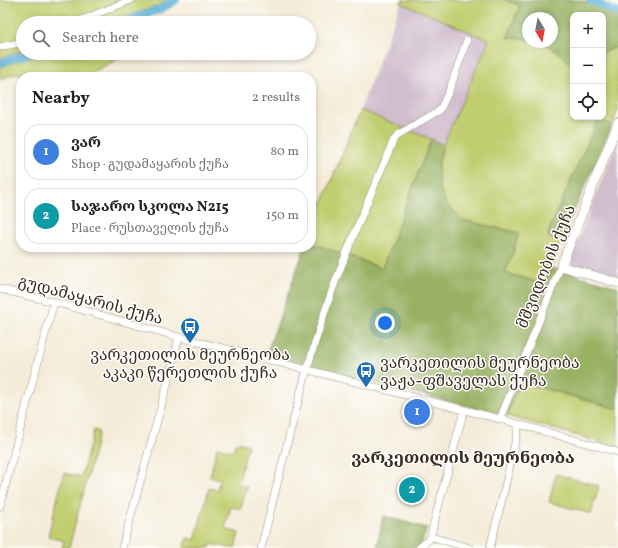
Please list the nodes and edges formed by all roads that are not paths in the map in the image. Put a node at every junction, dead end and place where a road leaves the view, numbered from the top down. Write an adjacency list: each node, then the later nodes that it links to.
1 (131, 0): 2 (street)
2 (91, 16)
3 (468, 40): 12 (street)
4 (16, 44): 5 (street)
5 (0, 47)
6 (618, 123): 7 (street, მშვიდობის ქუჩა)
7 (561, 266): 8 (street); 14 (street, მშვიდობის ქუჩა)
8 (618, 283)
9 (0, 289): 10 (street, გუდამაყარის ქუჩა)
10 (54, 302): 11 (street, გუდამაყარის ქუჩა); 17 (street)
11 (179, 337): 12 (street, გუდამაყარის ქუჩა); 19 (street)
12 (307, 369): 13 (street, გუდამაყარის ქუჩა); 20 (street)
13 (464, 410): 14 (street, გუდამაყარის ქუჩა); 18 (street)
14 (500, 419): 15 (street, გუდამაყარის ქუჩა)
15 (519, 425): 16 (street, გუდამაყარის ქუჩა); 23 (street)
16 (618, 452)
17 (0, 506)
18 (432, 537): 21 (street); 22 (street)
19 (122, 548)
20 (261, 548)
21 (419, 548)
22 (470, 548)
23 (490, 548)

